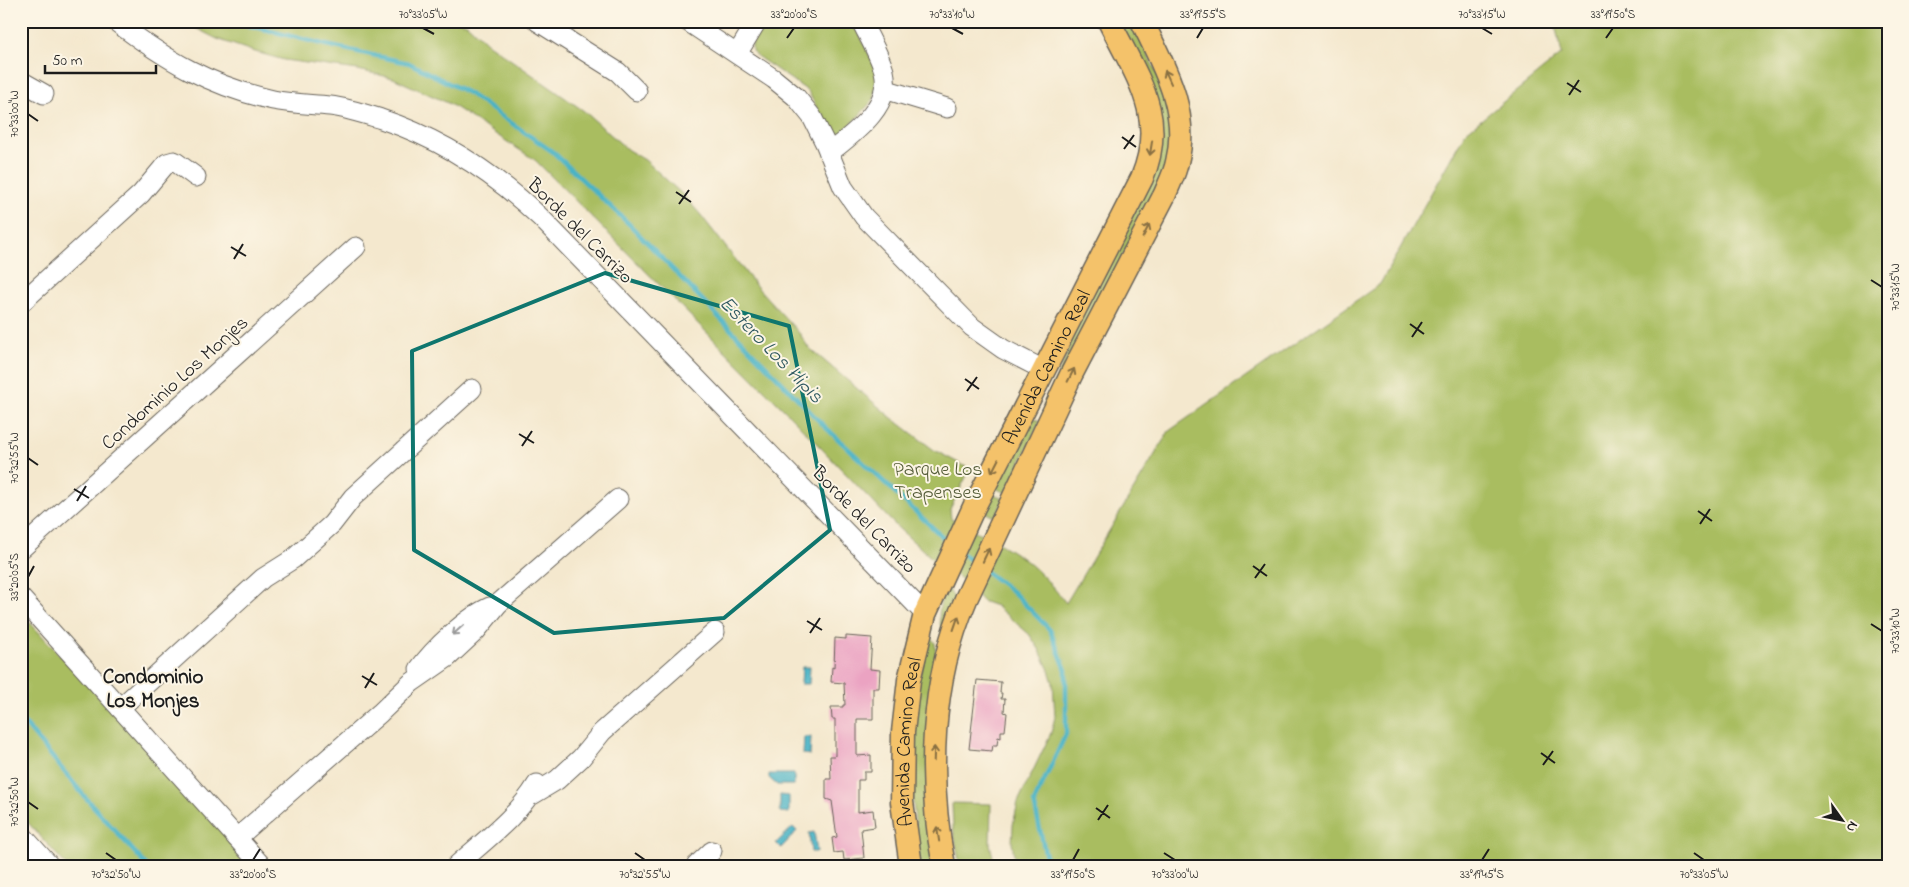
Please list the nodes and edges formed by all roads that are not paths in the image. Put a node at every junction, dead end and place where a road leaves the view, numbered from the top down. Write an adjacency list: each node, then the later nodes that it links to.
1 (115, 21): 25 (street, Borde del Carrizo)
2 (537, 21): 11 (street)
3 (687, 21): 8 (street)
4 (757, 21): 8 (street)
5 (861, 21): 10 (street)
6 (1109, 21): 18 (main road, Avenida Camino Real, one-way to 18)
7 (1142, 21): 21 (main road, Avenida Camino Real, one-way to 7)
8 (737, 54): 14 (street)
9 (21, 80): 12 (street)
10 (884, 89): 13 (street); 14 (street)
11 (638, 91)
12 (44, 94)
13 (947, 108)
14 (829, 153): 18 (street)
15 (196, 177): 17 (street)
16 (356, 247): 23 (street, Condominio Los Monjes)
17 (21, 303)
18 (1044, 370): 20 (main road, Avenida Camino Real)
19 (472, 389): 28 (street)
20 (1033, 392): 21 (main road); 25 (main road, Avenida Camino Real, one-way to 25)
21 (1050, 419): 27 (main road, Avenida Camino Real, one-way to 21)
22 (618, 499): 30 (street)
23 (21, 550)
24 (21, 598): 28 (street)
25 (925, 614): 27 (main road); 36 (main road, Avenida Camino Real)
26 (715, 632): 34 (street)
27 (944, 670): 37 (main road, Avenida Camino Real, one-way to 27)
28 (120, 708): 30 (street)
29 (21, 834): 32 (street)
30 (237, 838): 33 (street)
31 (712, 851): 35 (street)
32 (50, 866)
33 (262, 866)
34 (456, 866)
35 (696, 866)
36 (910, 866)
37 (944, 866)

